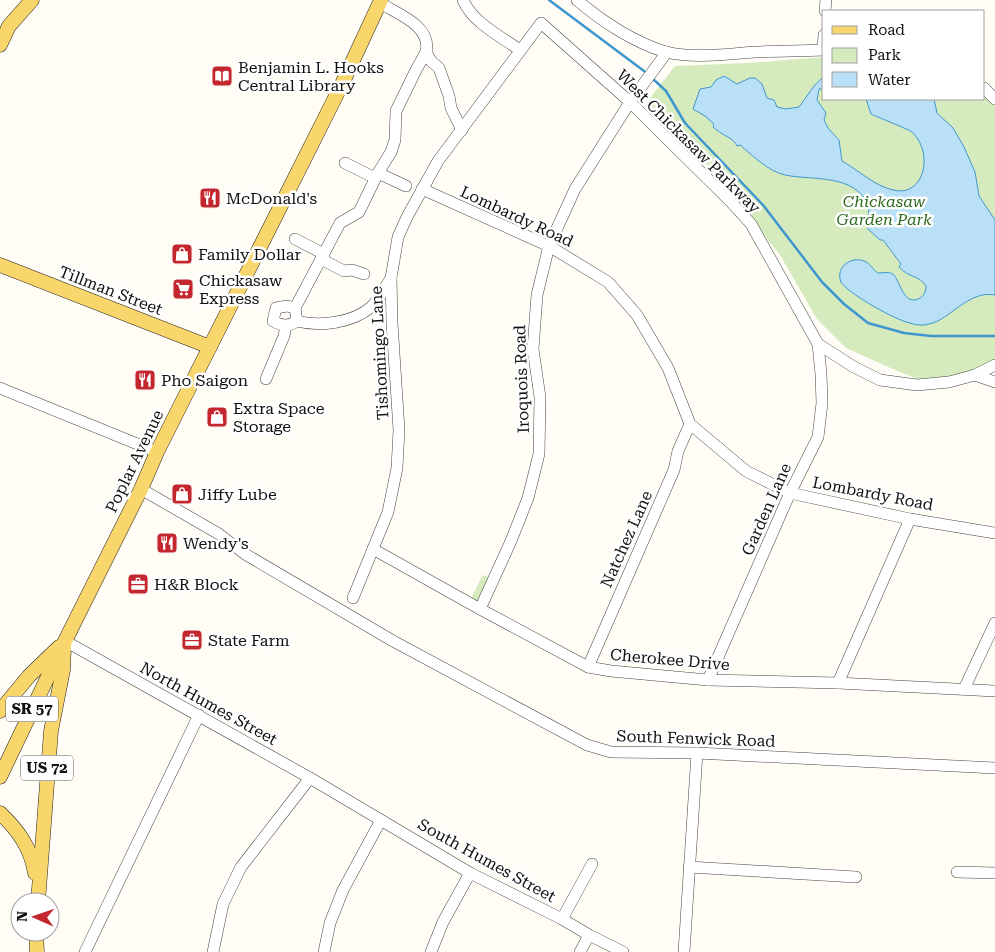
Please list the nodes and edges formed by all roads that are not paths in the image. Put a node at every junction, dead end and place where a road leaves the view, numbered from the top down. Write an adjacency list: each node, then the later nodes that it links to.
1 (32, 0): 6 (main road)
2 (463, 0): 7 (street)
3 (578, 0): 10 (street)
4 (381, 2): 9 (street); 29 (main road, Poplar Avenue / US 72)
5 (541, 23): 7 (street, Tishomingo Lane); 13 (street, West Chickasaw Parkway)
6 (0, 45)
7 (520, 50): 14 (street, Tishomingo Lane)
8 (822, 50): 10 (street)
9 (426, 52): 14 (street); 16 (street)
10 (667, 52): 13 (street, Iroquois Road)
11 (985, 89): 12 (street)
12 (995, 99)
13 (630, 102): 20 (street, Iroquois Road); 28 (street, West Chickasaw Parkway)
14 (462, 130): 18 (street, Tishomingo Lane)
15 (345, 163): 16 (street)
16 (377, 176): 17 (street); 21 (street)
17 (406, 186)
18 (422, 189): 20 (street, Lombardy Road); 24 (street, Tishomingo Lane)
19 (295, 239): 21 (street)
20 (549, 246): 35 (street, Lombardy Road); 43 (street, Iroquois Road)
21 (322, 256): 23 (street); 25 (street)
22 (0, 265): 29 (main road, Tillman Street)
23 (364, 274)
24 (391, 278): 26 (street); 41 (street, Tishomingo Lane)
25 (295, 308): 26 (street); 27 (street)
26 (297, 321): 27 (street)
27 (286, 326): 32 (street)
28 (818, 344): 31 (street, West Chickasaw Parkway); 38 (street, Garden Lane)
29 (210, 347): 36 (main road, Poplar Avenue / US 72)
30 (995, 365): 31 (street, West Chickasaw Parkway)
31 (975, 375): 33 (street)
32 (266, 378)
33 (995, 382)
34 (0, 388): 36 (street)
35 (690, 424): 38 (street, Lombardy Road); 46 (street, Natchez Lane)
36 (157, 452): 37 (main road, Poplar Avenue / US 72)
37 (141, 489): 45 (main road, Poplar Avenue / US 72); 53 (street, South Fenwick Road)
38 (790, 493): 39 (street, Lombardy Road); 47 (street, Garden Lane)
39 (910, 518): 40 (street, Lombardy Road); 48 (street)
40 (995, 533)
41 (373, 549): 42 (street, Tishomingo Lane); 43 (street, Cherokee Drive)
42 (353, 598)
43 (480, 609): 46 (street, Cherokee Drive)
44 (995, 623): 49 (street)
45 (65, 641): 51 (main road, US 72); 52 (street, North Humes Street); 55 (main road, Poplar Avenue / SR 57); 67 (main road, US 72)
46 (588, 666): 47 (street, Cherokee Drive)
47 (708, 680): 48 (street, Cherokee Drive)
48 (838, 683): 49 (street, Cherokee Drive)
49 (964, 689): 50 (street, Cherokee Drive)
50 (995, 691)
51 (0, 711)
52 (199, 715): 56 (street, North Humes Street); 70 (street)
53 (697, 753): 54 (street, South Fenwick Road); 61 (street)
54 (995, 768)
55 (0, 777)
56 (310, 778): 57 (street, North Humes Street); 71 (street)
57 (337, 794): 59 (street, South Humes Street)
58 (0, 813): 66 (main road)
59 (381, 820): 63 (street, South Humes Street); 72 (street)
60 (592, 864): 68 (street)
61 (689, 867): 65 (street); 76 (street)
62 (957, 872): 64 (street)
63 (470, 873): 68 (street, South Humes Street); 73 (street)
64 (995, 873)
65 (856, 877)
66 (37, 892)
67 (39, 892)
68 (562, 919): 69 (street, South Humes Street)
69 (589, 935): 74 (street); 75 (street, South Humes Street)
70 (85, 952)
71 (213, 952)
72 (324, 952)
73 (431, 952)
74 (580, 952)
75 (623, 952)
76 (684, 952)

